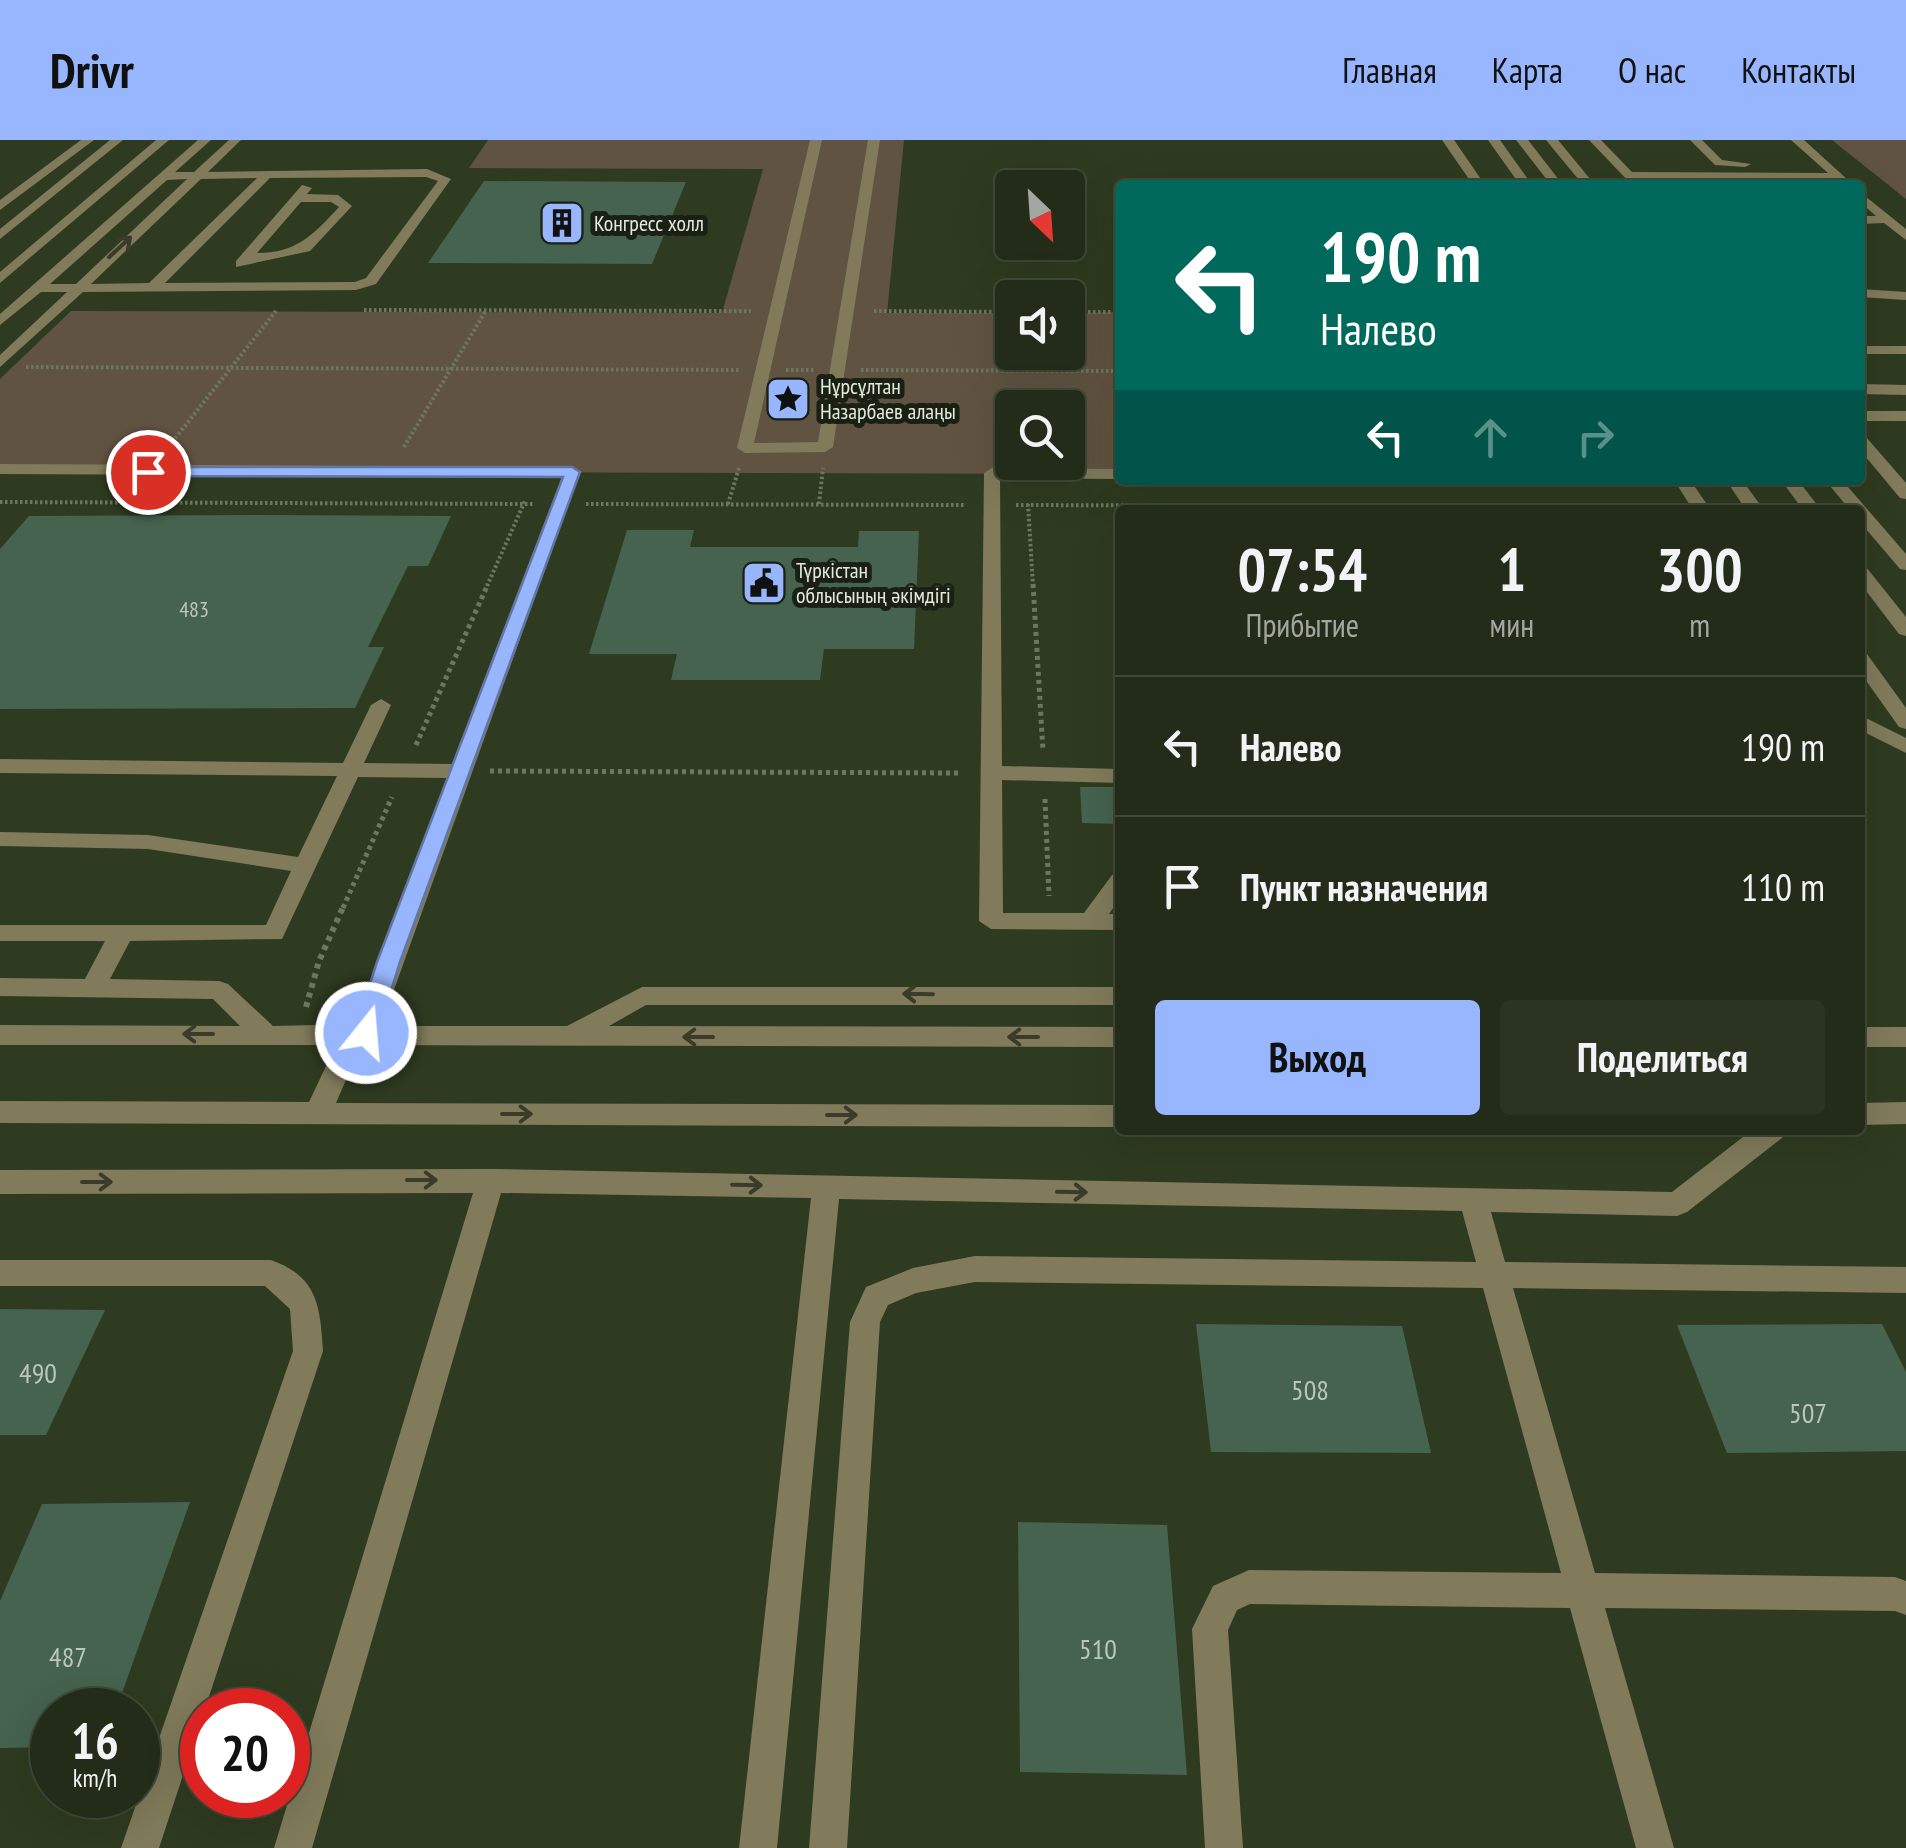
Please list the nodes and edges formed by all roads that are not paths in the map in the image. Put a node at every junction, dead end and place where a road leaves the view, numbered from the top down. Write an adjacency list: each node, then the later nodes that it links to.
1 (88, 140): 28 (street)
2 (117, 140): 31 (street)
3 (163, 140): 34 (street)
4 (205, 140): 17 (street)
5 (235, 140): 18 (street)
6 (816, 140): 7 (street)
7 (874, 140)
8 (1448, 140): 20 (street)
9 (1494, 140): 21 (street)
10 (1522, 140): 22 (street)
11 (1552, 140): 23 (street)
12 (1595, 140): 24 (street)
13 (1696, 140): 15 (street)
14 (1796, 140): 15 (street)
15 (1825, 165): 25 (street)
16 (317, 175): 19 (street); 26 (street); 35 (street)
17 (166, 176): 18 (street); 37 (street)
18 (197, 176): 19 (street); 38 (street, one-way to 18)
19 (266, 176): 36 (street)
20 (1476, 180)
21 (1522, 180)
22 (1554, 180)
23 (1586, 180)
24 (1634, 180)
25 (1842, 180)
26 (297, 198): 33 (street); 33 (street)
27 (1865, 200): 29 (street)
28 (0, 206)
29 (1886, 219): 30 (street); 32 (street)
30 (1865, 220)
31 (0, 235)
32 (1906, 236)
33 (247, 257): 35 (street)
34 (0, 279)
35 (221, 286): 36 (street)
36 (152, 287): 38 (street)
37 (37, 288): 38 (street); 41 (street)
38 (76, 288): 44 (street)
39 (1865, 293): 40 (street)
40 (1906, 296)
41 (0, 321)
42 (1865, 350): 43 (street)
43 (1906, 350)
44 (0, 364)
45 (1865, 388): 46 (street)
46 (1906, 390)
47 (1865, 416): 48 (street)
48 (1906, 416)
49 (1865, 446): 54 (street)
50 (0, 469): 68 (street)
51 (1115, 474): 69 (street)
52 (1793, 485): 55 (street)
53 (1838, 485): 56 (street)
54 (1906, 494)
55 (1808, 505)
56 (1856, 505)
57 (1865, 516): 58 (street)
58 (1906, 564)
59 (1865, 577): 60 (street)
60 (1906, 630)
61 (1865, 665): 63 (street)
62 (381, 704): 67 (street)
63 (1906, 723)
64 (1865, 724): 65 (street)
65 (1906, 747)
66 (0, 766): 67 (street)
67 (351, 769): 68 (street); 72 (street)
68 (462, 771): 82 (street)
69 (994, 773): 70 (street); 74 (street)
70 (1115, 776)
71 (0, 840): 72 (street)
72 (306, 866): 77 (street)
73 (1115, 888): 74 (street)
74 (1090, 922): 75 (street)
75 (1115, 922)
76 (0, 932): 77 (street)
77 (122, 933): 79 (street)
78 (0, 987): 79 (street)
79 (93, 988): 81 (street)
80 (1115, 996): 84 (street, one-way to 84)
81 (264, 1033): 82 (street); 83 (street, one-way to 83)
82 (360, 1033): 84 (street); 90 (street)
83 (0, 1035)
84 (571, 1036): 85 (street, one-way to 84)
85 (1115, 1036)
86 (1865, 1037): 87 (street)
87 (1906, 1037)
88 (0, 1112): 90 (street)
89 (1906, 1113): 91 (street)
90 (318, 1114): 92 (street, one-way to 92)
91 (1865, 1114)
92 (1115, 1116)
93 (1766, 1135): 97 (street)
94 (491, 1180): 95 (street, one-way to 94); 96 (street, one-way to 96); 104 (street)
95 (0, 1182)
96 (826, 1187): 97 (street, one-way to 97); 105 (street)
97 (1473, 1200): 99 (street)
98 (0, 1273): 103 (street)
99 (1495, 1275): 100 (street); 101 (street); 106 (street)
100 (1906, 1280)
101 (1581, 1592): 102 (street); 107 (street); 108 (street)
102 (1906, 1598)
103 (140, 1848)
104 (293, 1848)
105 (758, 1848)
106 (828, 1848)
107 (1224, 1848)
108 (1655, 1848)

